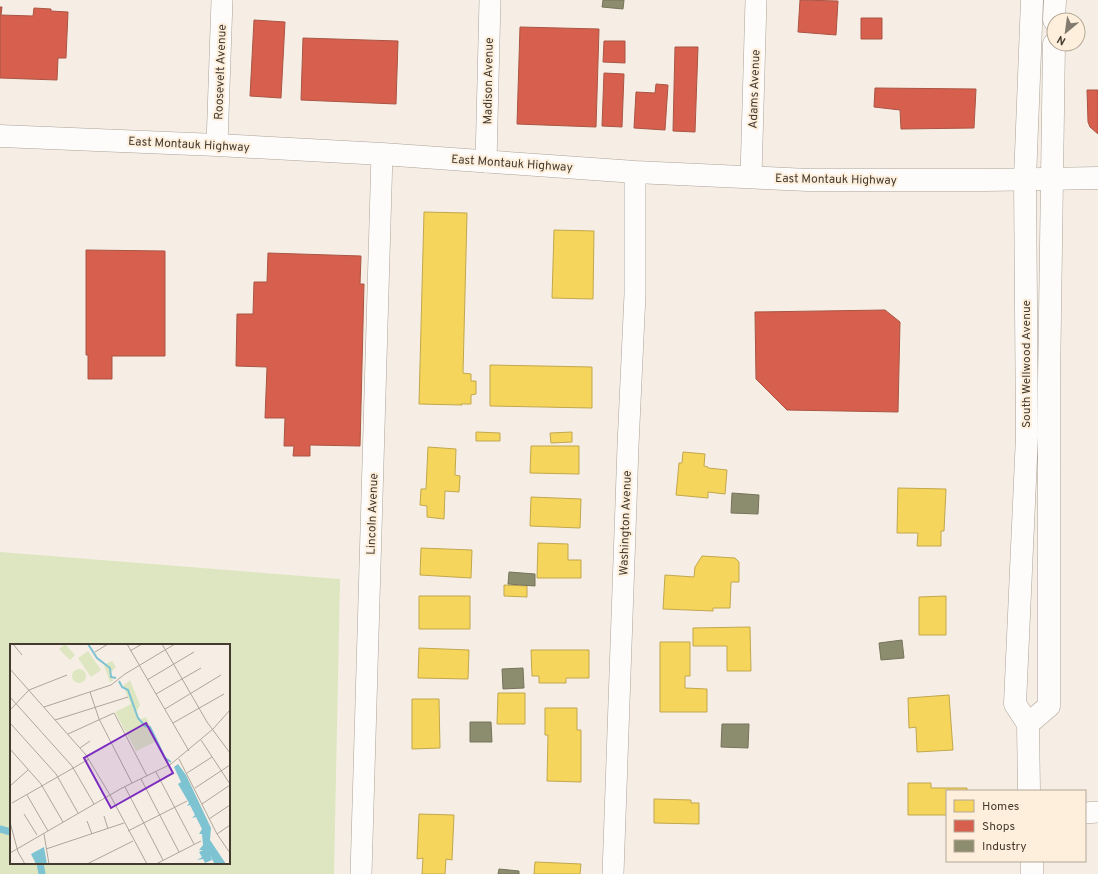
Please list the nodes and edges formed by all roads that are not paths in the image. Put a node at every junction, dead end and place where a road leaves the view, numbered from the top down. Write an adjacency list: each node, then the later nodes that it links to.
1 (222, 0): 9 (street, Roosevelt Avenue)
2 (490, 0): 11 (street, Madison Avenue)
3 (756, 0): 13 (street, Adams Avenue)
4 (1032, 0): 16 (main road, South Wellwood Avenue)
5 (1055, 0): 6 (main road)
6 (1054, 12)
7 (1054, 52): 14 (main road, South Wellwood Avenue)
8 (0, 136): 9 (main road, East Montauk Highway)
9 (217, 145): 10 (main road, East Montauk Highway)
10 (382, 154): 11 (main road, East Montauk Highway); 22 (street, Lincoln Avenue)
11 (486, 162): 12 (main road, East Montauk Highway)
12 (635, 172): 13 (main road, East Montauk Highway); 23 (street, Washington Avenue)
13 (751, 177): 16 (main road, East Montauk Highway)
14 (1052, 178): 15 (main road, East Montauk Highway); 16 (main road, East Montauk Highway); 17 (main road, South Wellwood Avenue)
15 (1098, 178)
16 (1025, 179): 17 (main road, South Wellwood Avenue)
17 (1028, 724): 18 (main road)
18 (1029, 790)
19 (1086, 812): 20 (street)
20 (1098, 812)
21 (1032, 862): 24 (main road)
22 (361, 874)
23 (613, 874)
24 (1032, 874)

